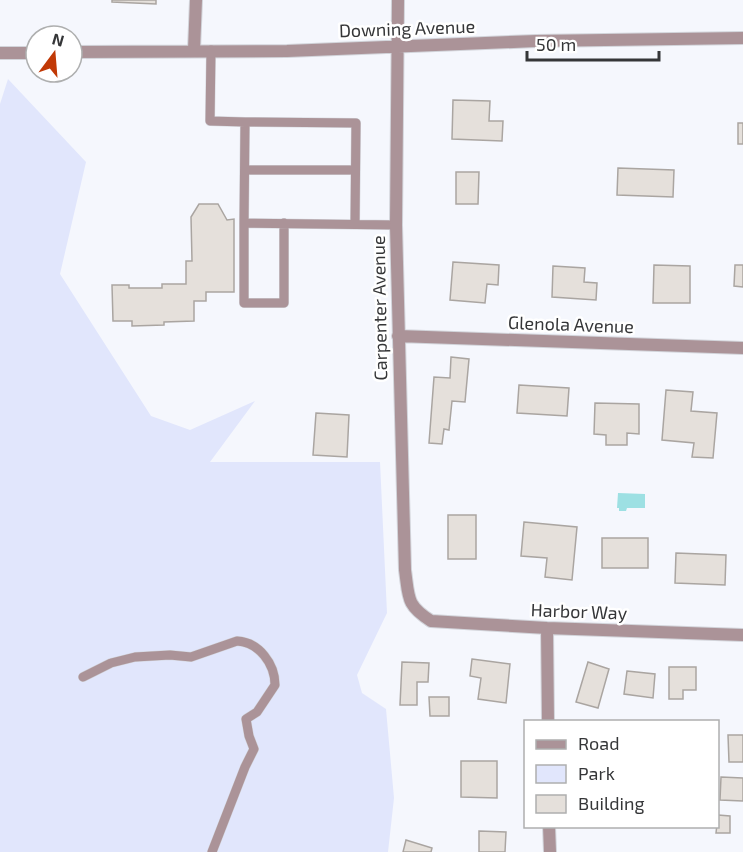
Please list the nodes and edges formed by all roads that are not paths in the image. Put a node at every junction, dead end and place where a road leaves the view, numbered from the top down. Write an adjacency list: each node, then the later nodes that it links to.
1 (196, 0): 5 (street)
2 (398, 0): 4 (street, Carpenter Avenue)
3 (743, 38): 4 (street, Downing Avenue)
4 (397, 46): 6 (street, Downing Avenue); 16 (street, Carpenter Avenue)
5 (194, 50): 6 (street, Downing Avenue); 7 (street, Downing Avenue)
6 (211, 50): 10 (lane)
7 (84, 52)
8 (0, 53): 9 (street)
9 (24, 53)
10 (245, 122): 11 (lane); 12 (lane)
11 (244, 170): 12 (lane); 13 (lane)
12 (355, 170): 15 (lane)
13 (244, 223): 14 (lane); 14 (lane)
14 (284, 224): 15 (lane)
15 (355, 224): 16 (lane)
16 (396, 225): 17 (street, Carpenter Avenue)
17 (398, 336): 18 (street, Glenola Avenue); 19 (street, Carpenter Avenue)
18 (743, 348)
19 (417, 612): 20 (street, Harbor Way)
20 (547, 628): 21 (street, Harbor Way); 23 (street)
21 (743, 635)
22 (83, 677): 25 (lane)
23 (548, 720)
24 (549, 828): 26 (street)
25 (212, 852)
26 (550, 852)

